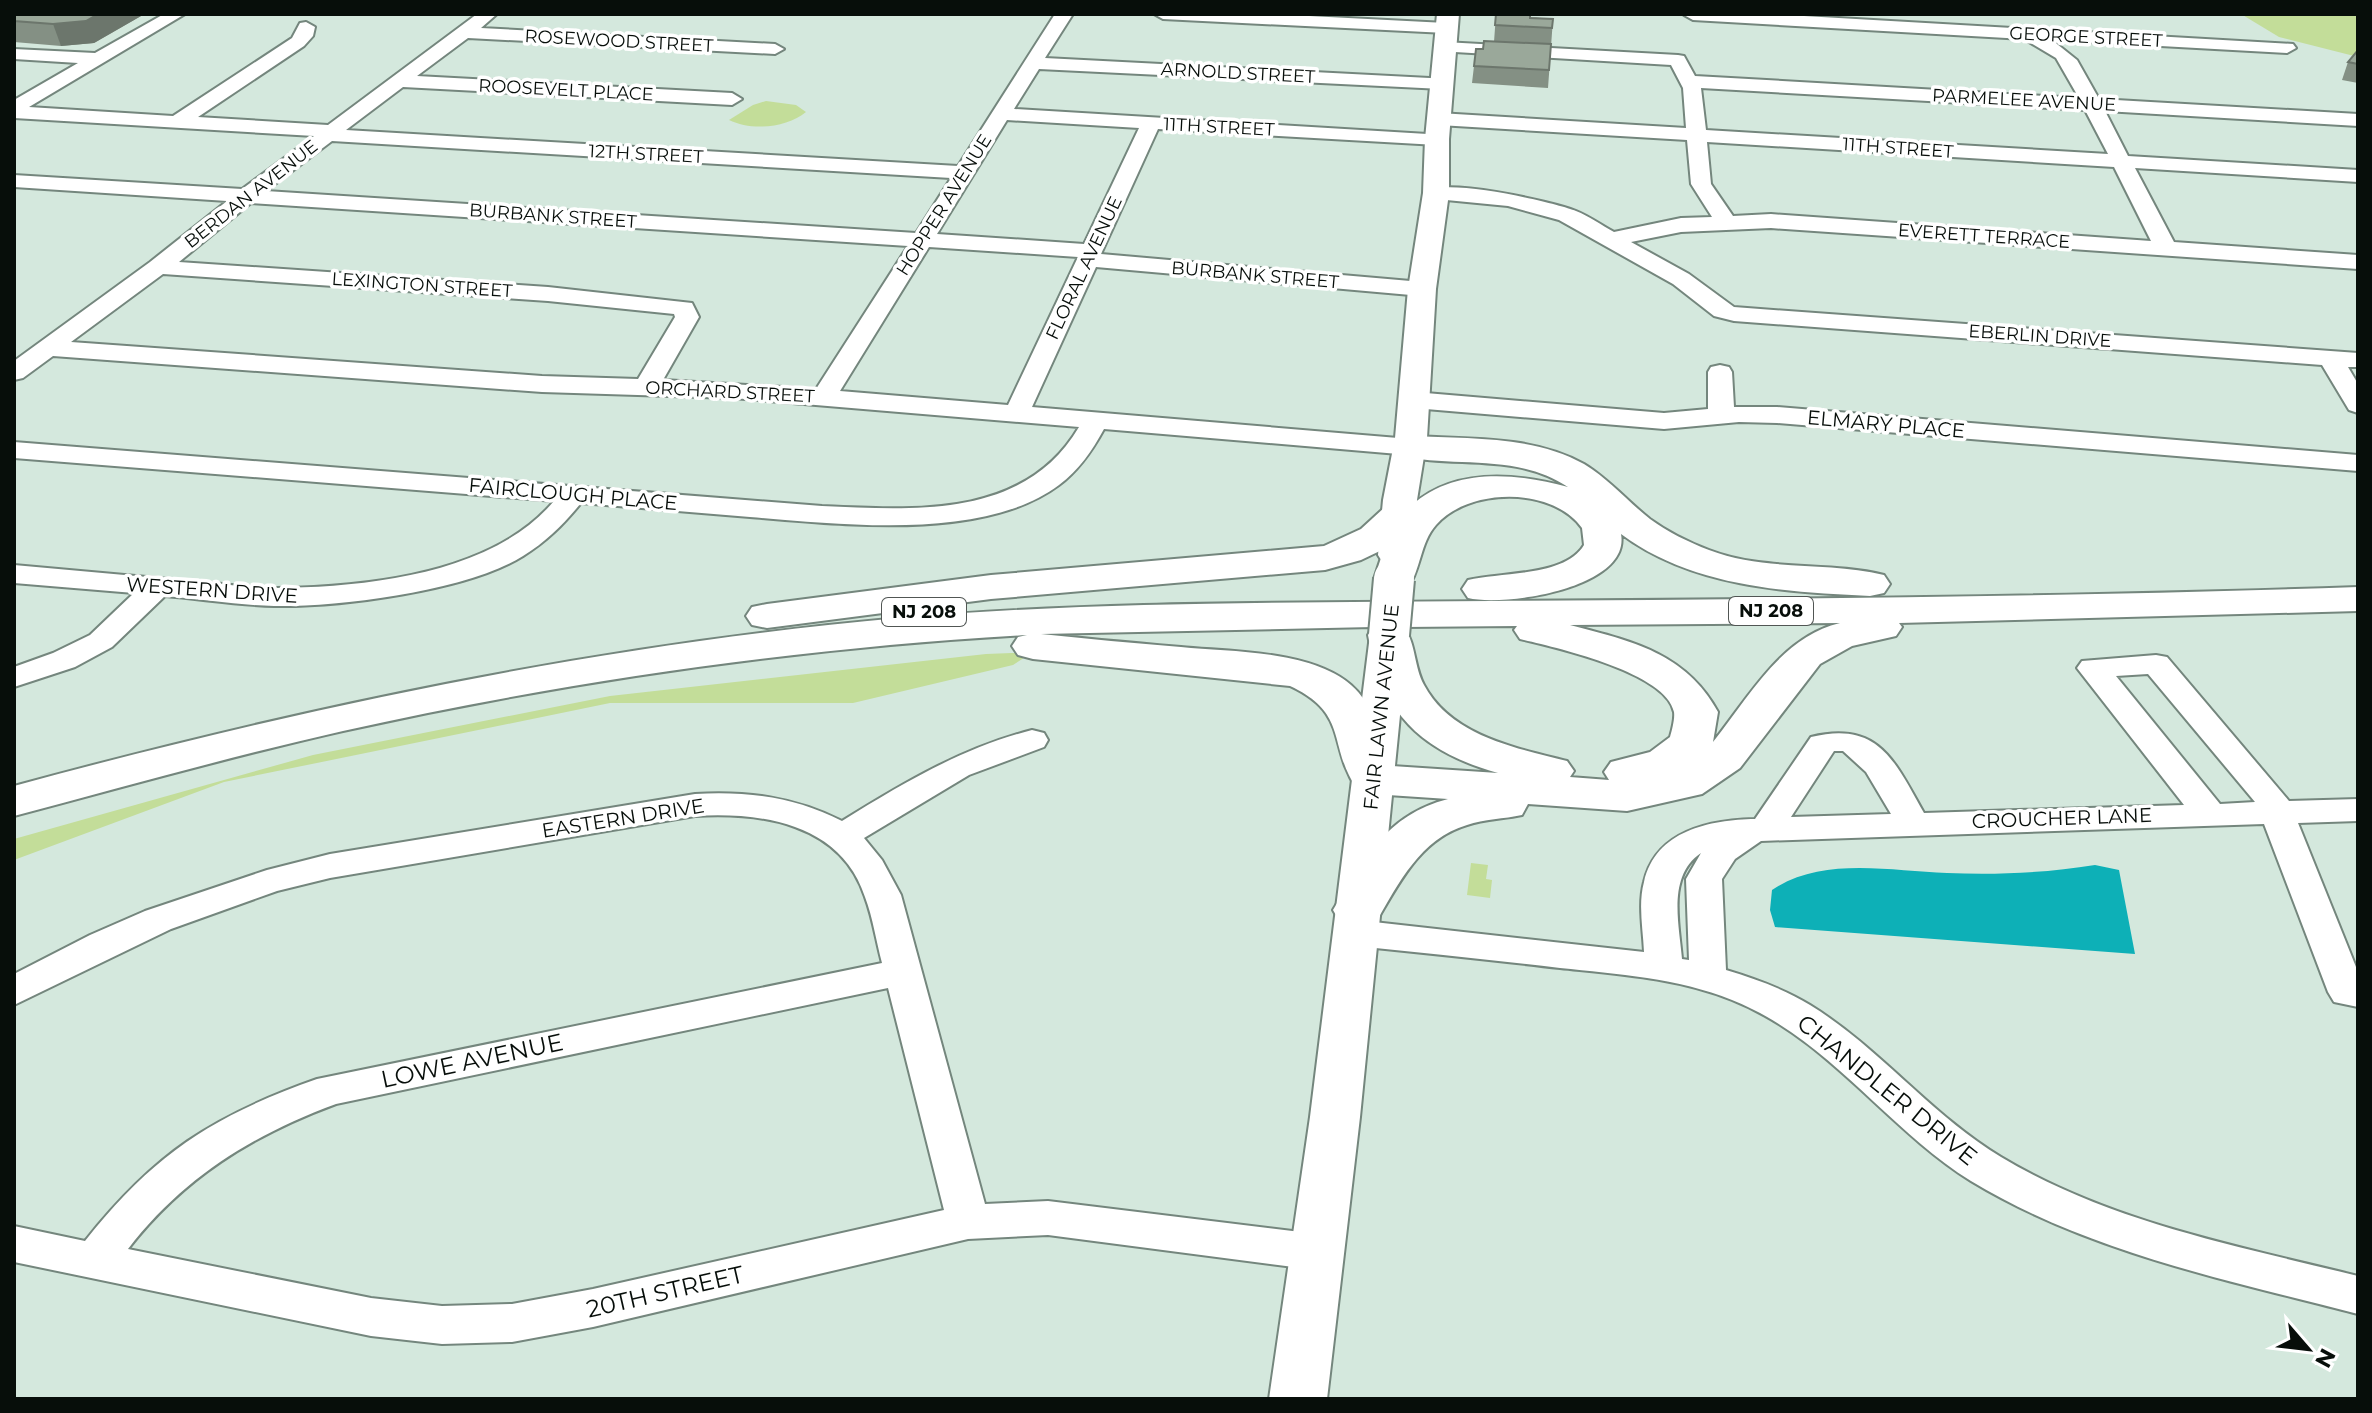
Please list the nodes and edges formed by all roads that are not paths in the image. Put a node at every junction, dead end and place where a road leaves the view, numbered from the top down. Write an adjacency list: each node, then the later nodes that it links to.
1 (176, 14): 14 (street)
2 (488, 14): 9 (street, BERDAN AVENUE)
3 (1064, 14): 16 (street, HOPPER AVENUE)
4 (1163, 14): 8 (street)
5 (1693, 14): 10 (street, GEORGE STREET); 15 (street)
6 (1996, 14): 10 (street)
7 (306, 27): 25 (street)
8 (1446, 30): 15 (street); 19 (main road, FAIR LAWN AVENUE)
9 (464, 32): 12 (street, ROSEWOOD STREET); 17 (street, BERDAN AVENUE)
10 (2028, 33): 11 (street, GEORGE STREET); 21 (street)
11 (2287, 48)
12 (775, 49)
13 (14, 54): 14 (street)
14 (98, 59): 22 (street)
15 (1678, 60): 18 (street)
16 (1033, 63): 19 (street, ARNOLD STREET); 23 (street, HOPPER AVENUE)
17 (399, 81): 20 (street, ROOSEVELT PLACE); 28 (street, BERDAN AVENUE)
18 (1689, 81): 21 (street, PARMELEE AVENUE); 29 (street)
19 (1442, 83): 27 (main road, FAIR LAWN AVENUE)
20 (732, 99)
21 (2092, 105): 24 (street, PARMELEE AVENUE); 30 (street)
22 (14, 110): 25 (street, 12TH STREET)
23 (1001, 114): 26 (street, 11TH STREET); 31 (street, HOPPER AVENUE)
24 (2358, 120)
25 (177, 122): 28 (street, 12TH STREET)
26 (1151, 123): 27 (street, 11TH STREET); 40 (street, FLORAL AVENUE)
27 (1438, 129): 29 (street, 11TH STREET); 34 (main road, FAIR LAWN AVENUE)
28 (330, 133): 31 (street, 12TH STREET); 35 (street, BERDAN AVENUE)
29 (1696, 135): 30 (street, 11TH STREET); 36 (street)
30 (2122, 162): 32 (street, 11TH STREET); 39 (street)
31 (964, 173): 38 (street, HOPPER AVENUE)
32 (2358, 176)
33 (14, 181): 35 (street, BURBANK STREET)
34 (1436, 193): 37 (street); 43 (main road, FAIR LAWN AVENUE)
35 (245, 197): 38 (street, BURBANK STREET); 42 (street, BERDAN AVENUE)
36 (1725, 221): 37 (street, EVERETT TERRACE); 39 (street, EVERETT TERRACE)
37 (1612, 239): 45 (street, EBERLIN DRIVE)
38 (922, 240): 40 (street, BURBANK STREET); 50 (street, HOPPER AVENUE)
39 (2166, 248): 41 (street, EVERETT TERRACE)
40 (1090, 256): 43 (street, BURBANK STREET); 53 (street, FLORAL AVENUE)
41 (2358, 262)
42 (158, 267): 44 (street, BERDAN AVENUE); 49 (street, LEXINGTON STREET)
43 (1422, 289): 51 (main road, FAIR LAWN AVENUE)
44 (49, 348): 48 (street, BERDAN AVENUE); 49 (street, ORCHARD STREET)
45 (2330, 358): 46 (street, EBERLIN DRIVE); 52 (street)
46 (2358, 360)
47 (1720, 372): 54 (street)
48 (14, 373)
49 (646, 387): 50 (street, ORCHARD STREET)
50 (824, 397): 53 (street, ORCHARD STREET)
51 (1414, 400): 54 (street, ELMARY PLACE); 56 (main road, FAIR LAWN AVENUE)
52 (2358, 405)
53 (1017, 413): 55 (street, ORCHARD STREET)
54 (1721, 416): 58 (street, ELMARY PLACE)
55 (1096, 420): 56 (street, ORCHARD STREET); 59 (street, FAIRCLOUGH PLACE)
56 (1410, 447): 60 (main road, FAIR LAWN AVENUE); 65 (highway)
57 (14, 450): 59 (street, FAIRCLOUGH PLACE)
58 (2358, 463)
59 (574, 494): 64 (street, WESTERN DRIVE)
60 (1399, 515): 62 (main road, FAIR LAWN AVENUE); 70 (highway)
61 (14, 574): 64 (street, WESTERN DRIVE)
62 (1394, 579): 68 (highway); 69 (main road, FAIR LAWN AVENUE, bridge)
63 (2358, 580): 65 (highway, NJ 208)
64 (158, 587): 71 (street)
65 (2068, 589): 68 (highway, NJ 208)
66 (2358, 599): 67 (highway, NJ 208)
67 (2270, 602): 68 (highway, NJ 208); 75 (highway)
68 (1271, 608): 69 (highway); 70 (highway, NJ 208)
69 (1389, 635): 73 (main road, FAIR LAWN AVENUE)
70 (584, 661): 73 (highway); 74 (highway, NJ 208); 76 (highway, NJ 208)
71 (14, 678)
72 (1032, 740): 82 (street)
73 (1373, 779): 75 (highway); 83 (main road, FAIR LAWN AVENUE)
74 (14, 781)
75 (1627, 796): 83 (highway)
76 (14, 801)
77 (2275, 811): 78 (street, CROUCHER LANE); 78 (street); 79 (street, CROUCHER LANE); 88 (street)
78 (2209, 813): 80 (street, CROUCHER LANE)
79 (2355, 817)
80 (1913, 823): 81 (street, CROUCHER LANE); 81 (street)
81 (1766, 829): 84 (street, CROUCHER LANE); 86 (street, CROUCHER LANE)
82 (843, 836): 85 (street, EASTERN DRIVE); 87 (street, EASTERN DRIVE)
83 (1357, 921): 84 (street, CHANDLER DRIVE); 91 (main road, FAIR LAWN AVENUE)
84 (1664, 968): 86 (street, CHANDLER DRIVE)
85 (903, 972): 89 (street, EASTERN DRIVE); 92 (street, LOWE AVENUE)
86 (1708, 978): 93 (street, CHANDLER DRIVE)
87 (14, 991)
88 (2358, 993)
89 (968, 1222): 91 (street, 20TH STREET); 92 (street, 20TH STREET)
90 (14, 1244): 92 (street, 20TH STREET)
91 (1317, 1252): 94 (main road, FAIR LAWN AVENUE)
92 (95, 1260)
93 (2358, 1295)
94 (1298, 1399)

